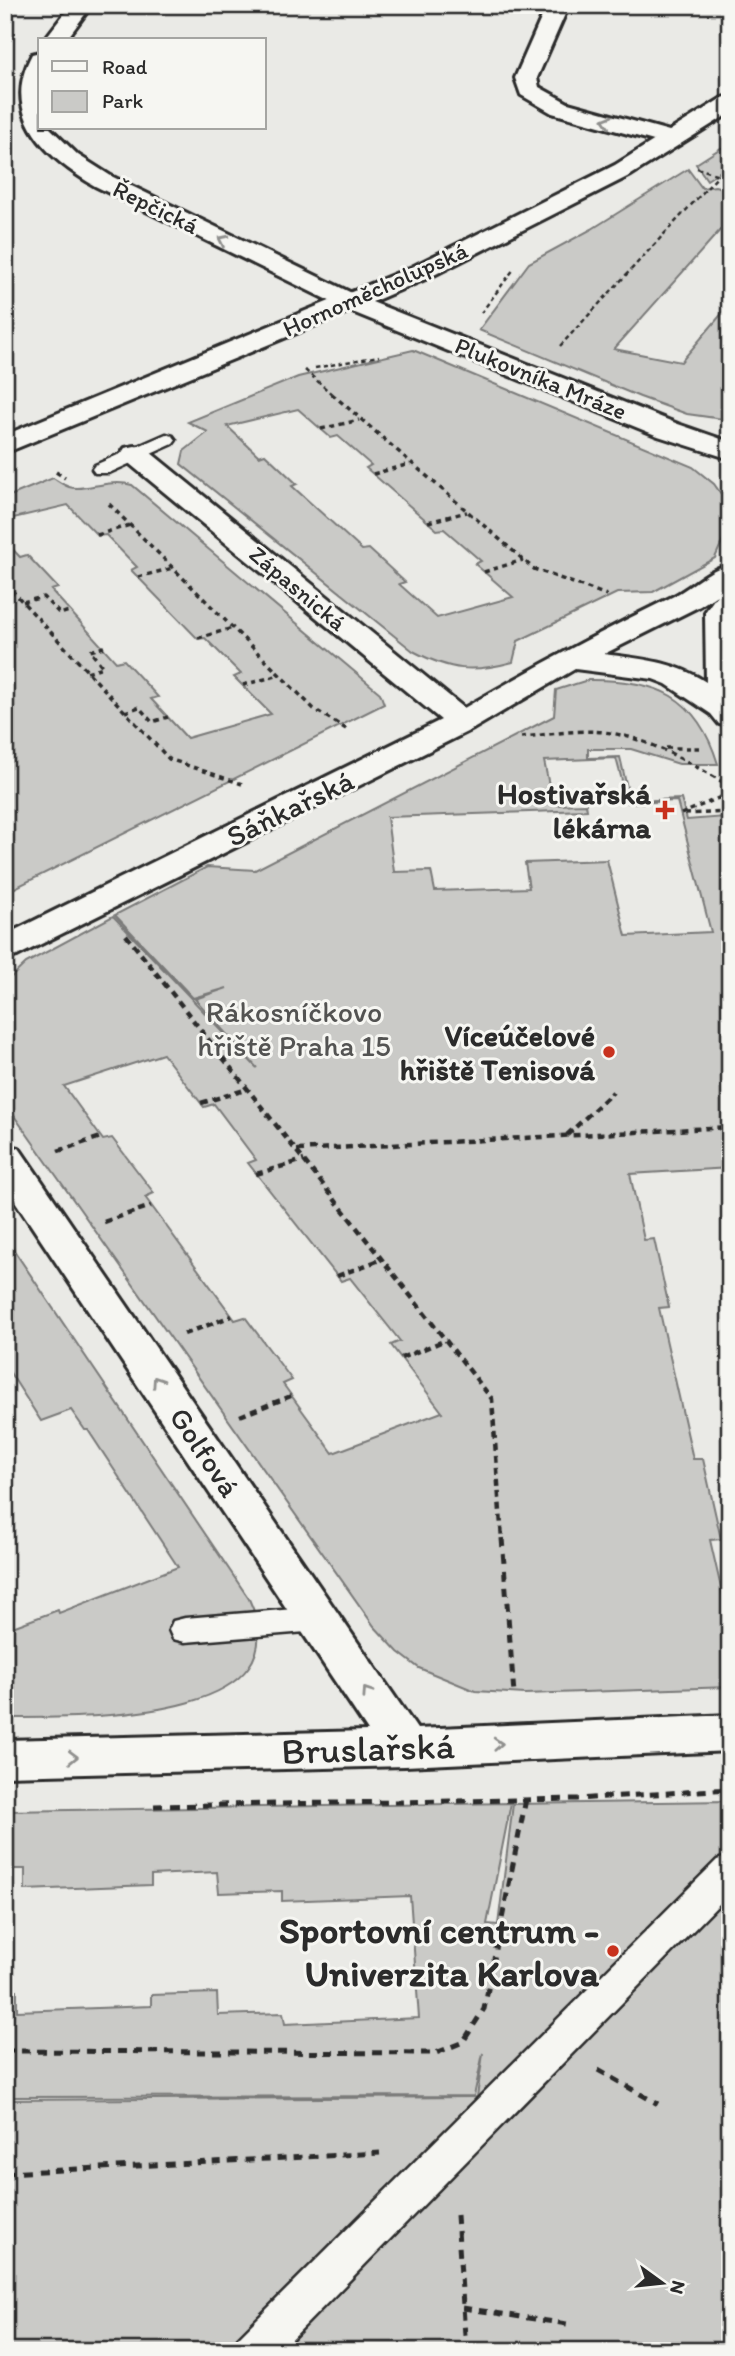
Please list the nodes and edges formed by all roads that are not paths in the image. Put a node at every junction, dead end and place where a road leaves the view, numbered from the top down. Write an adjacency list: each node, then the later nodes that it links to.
1 (82, 5): 3 (street)
2 (558, 5): 8 (street, one-way to 2)
3 (57, 38)
4 (38, 63): 6 (street, Řepčická, one-way to 4)
5 (730, 103): 8 (street, Hornoměcholupská)
6 (38, 123)
7 (42, 130): 9 (street, Řepčická, one-way to 7)
8 (672, 139): 9 (street, Hornoměcholupská)
9 (353, 303): 11 (street, Hornoměcholupská); 12 (street, Plukovníka Mráze)
10 (166, 440): 13 (lane)
11 (5, 445)
12 (730, 451)
13 (135, 454): 14 (lane); 19 (street, Zápasnická)
14 (102, 468)
15 (730, 573): 17 (street, Sáňkařská)
16 (730, 598): 18 (street)
17 (570, 659): 18 (street); 19 (street, Sáňkařská)
18 (726, 712)
19 (461, 722): 20 (street, Sáňkařská)
20 (5, 949)
21 (5, 1157): 22 (street, Golfová, one-way to 21)
22 (318, 1619): 23 (lane); 25 (street, Golfová, one-way to 22)
23 (185, 1630)
24 (730, 1733): 25 (street, Bruslařská, one-way to 24)
25 (405, 1748): 26 (street, Bruslařská, one-way to 25)
26 (5, 1758)
27 (730, 1870): 28 (lane)
28 (252, 2351)

